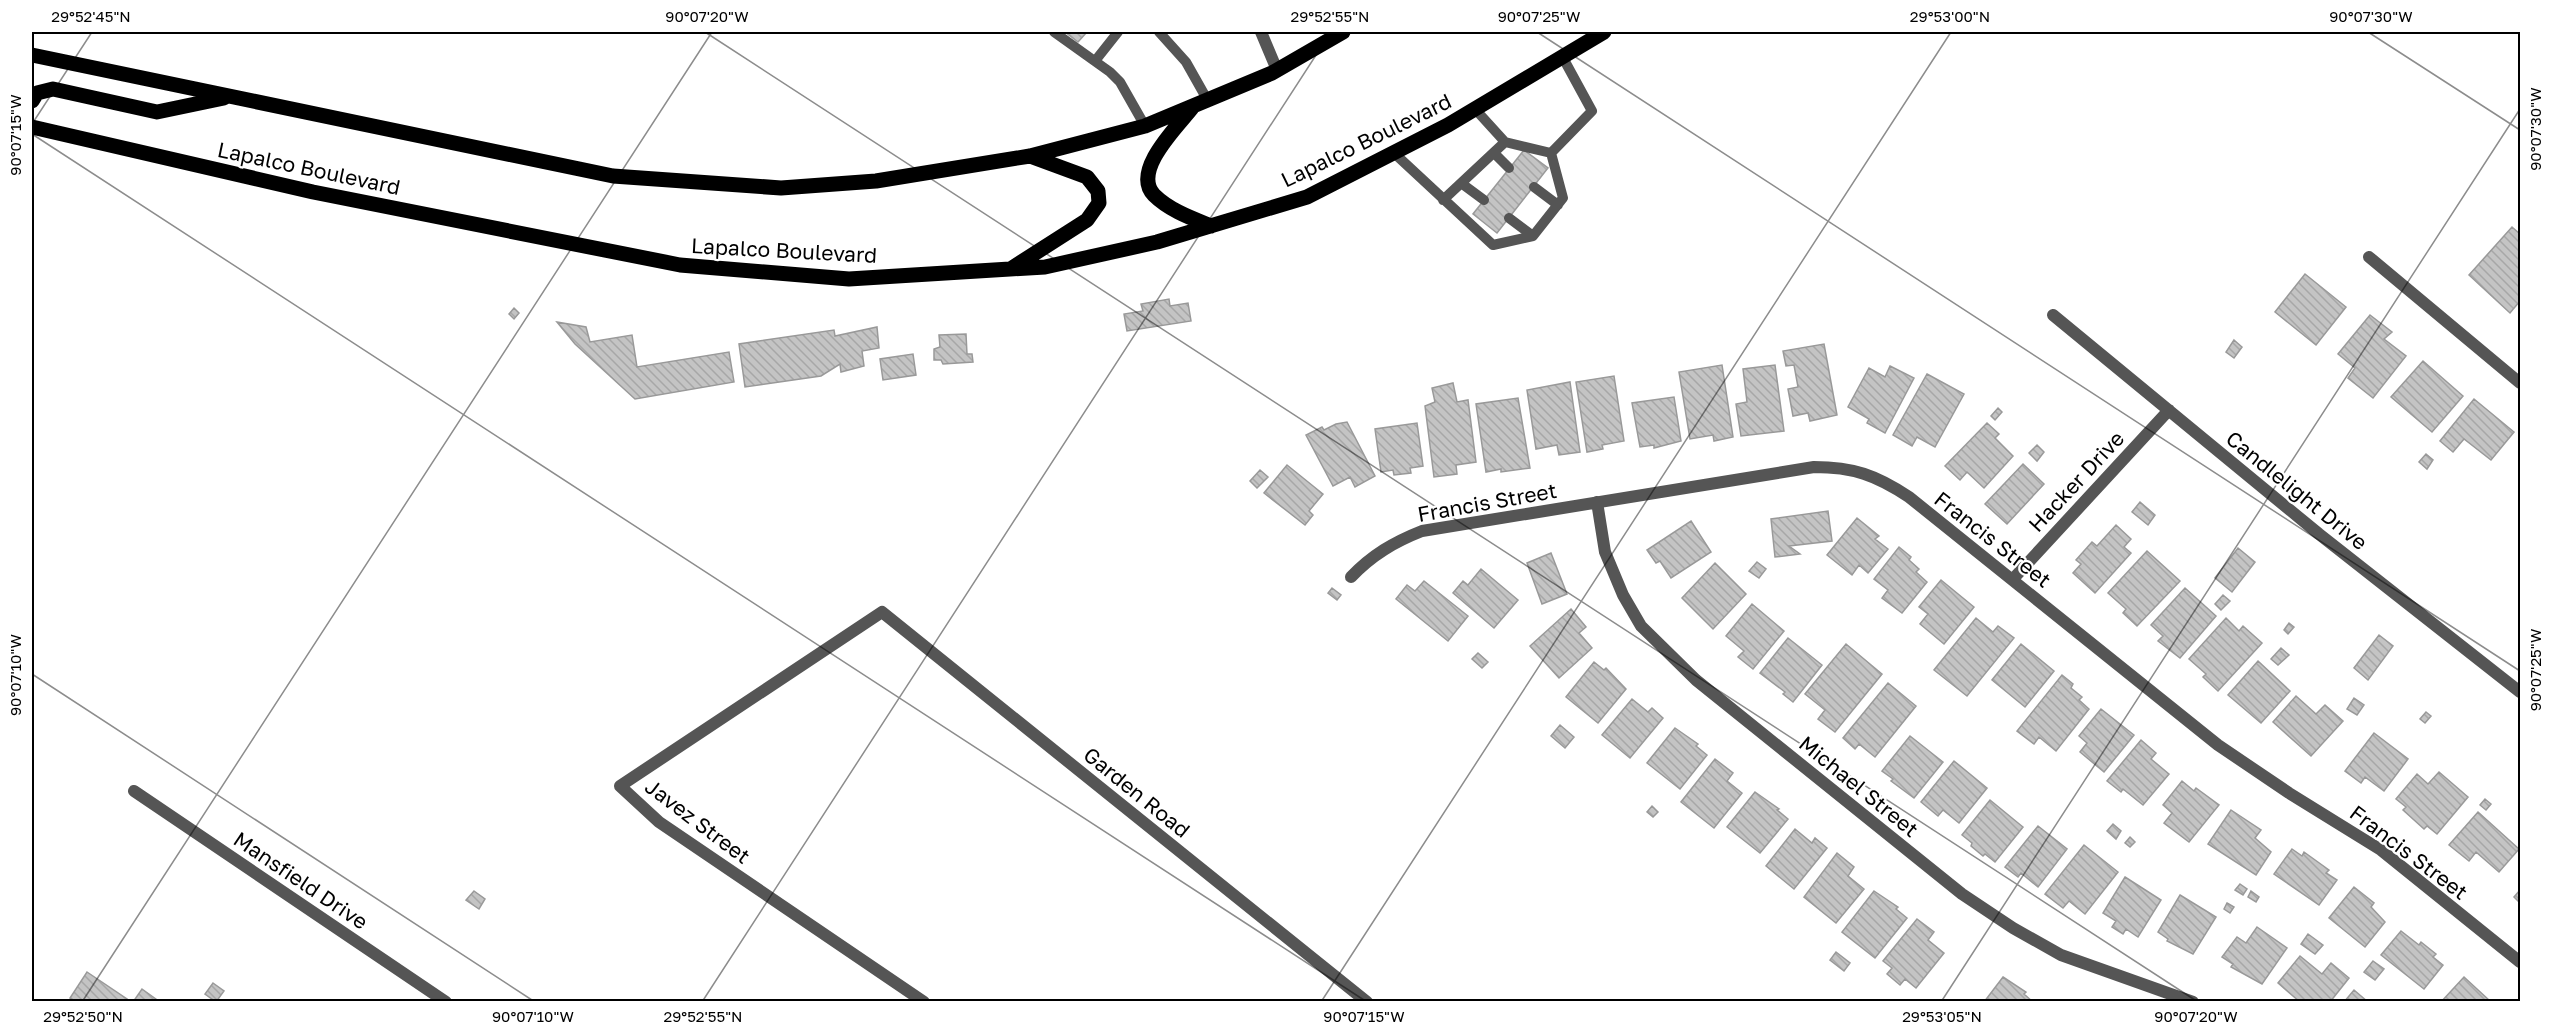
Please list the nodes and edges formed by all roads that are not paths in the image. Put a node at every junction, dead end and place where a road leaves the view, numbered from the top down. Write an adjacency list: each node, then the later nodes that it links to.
1 (1054, 32): 9 (lane)
2 (1118, 32): 9 (lane)
3 (1159, 32): 13 (lane)
4 (1261, 32): 10 (street)
5 (1343, 32): 10 (main road)
6 (1604, 32): 8 (main road, Lapalco Boulevard)
7 (32, 55): 11 (main road)
8 (1562, 56): 14 (main road, Lapalco Boulevard); 20 (lane)
9 (1095, 61): 15 (lane)
10 (1277, 70): 13 (main road)
11 (230, 96): 12 (main road); 21 (main road)
12 (32, 101)
13 (1201, 104): 15 (main road); 29 (main road)
14 (1475, 109): 17 (lane); 18 (main road, Lapalco Boulevard)
15 (1145, 126): 21 (main road)
16 (32, 127): 32 (main road, Lapalco Boulevard)
17 (1505, 142): 19 (lane); 20 (lane)
18 (1394, 153): 25 (lane); 29 (main road, Lapalco Boulevard)
19 (1494, 153): 22 (lane); 23 (lane)
20 (1551, 153): 27 (lane)
21 (1030, 156): 32 (main road)
22 (1509, 168)
23 (1461, 183): 25 (lane); 26 (lane)
24 (1534, 187): 27 (lane)
25 (1443, 200): 30 (lane)
26 (1484, 200)
27 (1558, 205): 30 (lane)
28 (1509, 218): 30 (lane)
29 (1211, 226): 32 (main road, Lapalco Boulevard)
30 (1533, 236)
31 (2368, 257): 34 (street)
32 (1010, 269)
33 (2053, 315): 35 (street, Candlelight Drive)
34 (2520, 383)
35 (2169, 410): 38 (street, Hacker Drive); 40 (street, Candlelight Drive)
36 (1597, 502): 37 (street, Francis Street); 38 (street, Francis Street); 46 (street, Michael Street)
37 (1351, 577)
38 (2013, 579): 42 (street, Francis Street)
39 (882, 612): 44 (street, Javez Street); 45 (street, Garden Road)
40 (2520, 692)
41 (134, 791): 43 (street, Mansfield Drive)
42 (2520, 962)
43 (446, 1002)
44 (924, 1002)
45 (1367, 1002)
46 (2193, 1002)

